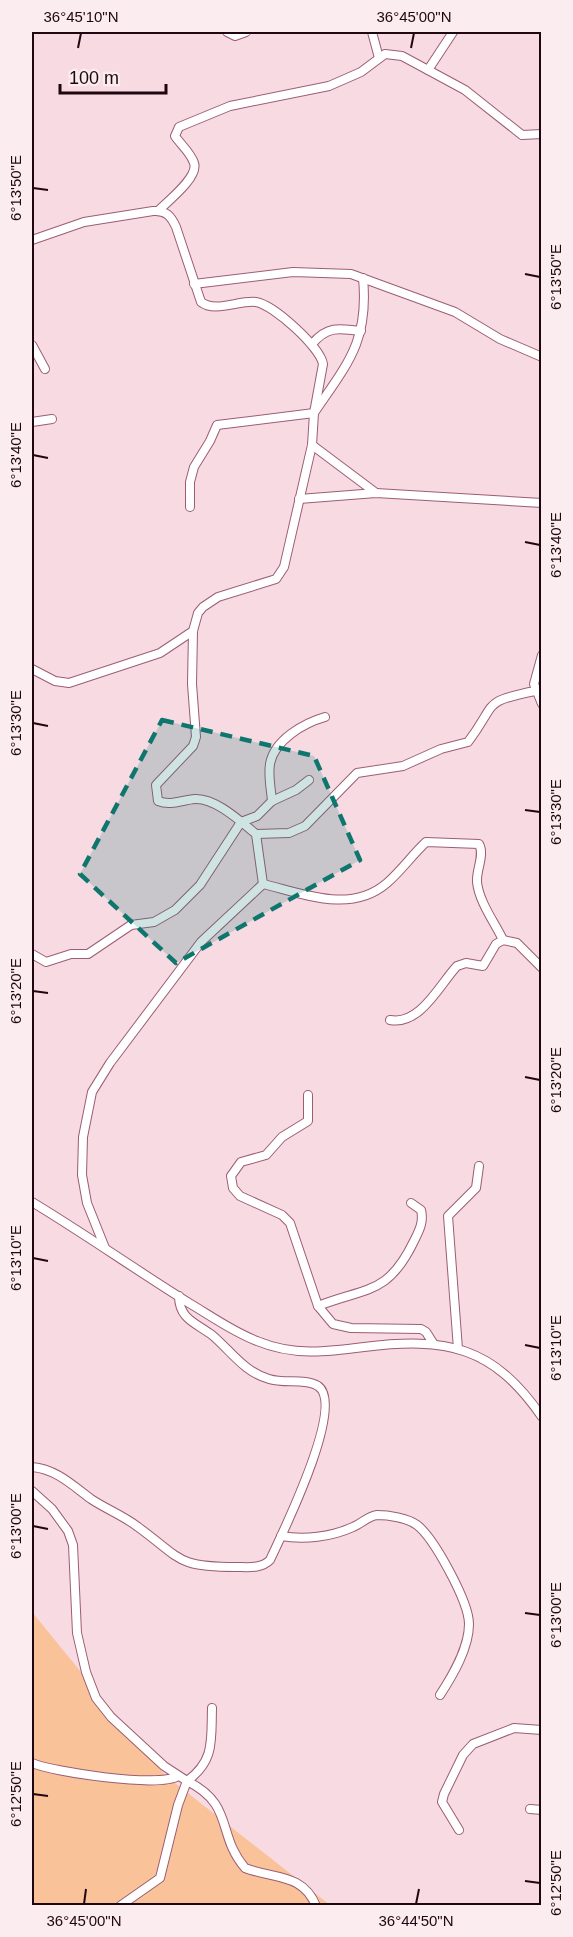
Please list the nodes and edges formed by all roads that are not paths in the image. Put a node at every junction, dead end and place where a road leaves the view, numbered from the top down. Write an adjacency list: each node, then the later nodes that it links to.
1 (227, 32): 2 (street)
2 (246, 32)
3 (372, 32): 5 (street)
4 (453, 32): 6 (street)
5 (379, 58): 6 (street); 8 (street)
6 (428, 69): 7 (street)
7 (542, 134)
8 (158, 211): 9 (street); 11 (street)
9 (32, 240)
10 (363, 278): 11 (street); 12 (street); 15 (street)
11 (194, 284): 13 (street)
12 (361, 331): 13 (street); 17 (street)
13 (312, 344): 17 (street)
14 (32, 345): 16 (street)
15 (542, 357)
16 (45, 369)
17 (314, 413): 20 (street); 24 (street)
18 (52, 418): 19 (street)
19 (32, 422)
20 (312, 445): 21 (street); 22 (street)
21 (376, 493): 22 (street); 23 (street)
22 (299, 499): 25 (street)
23 (542, 503)
24 (190, 507)
25 (193, 631): 27 (street); 33 (street)
26 (542, 656): 28 (street)
27 (32, 669)
28 (535, 691): 29 (street); 34 (street)
29 (542, 704)
30 (325, 717): 32 (street)
31 (309, 780): 32 (street)
32 (273, 801): 33 (street)
33 (241, 822): 34 (street); 37 (street)
34 (256, 834): 35 (street)
35 (263, 884): 36 (street); 44 (street)
36 (503, 940): 38 (street); 39 (street)
37 (32, 954)
38 (542, 968)
39 (390, 1020)
40 (308, 1095): 46 (street)
41 (479, 1166): 48 (street)
42 (32, 1202): 44 (street)
43 (411, 1203): 46 (street)
44 (105, 1249): 45 (street)
45 (179, 1296): 47 (street); 52 (street)
46 (318, 1306): 47 (street)
47 (433, 1343): 48 (street)
48 (459, 1349): 49 (street)
49 (542, 1417)
50 (32, 1467): 52 (street)
51 (32, 1491): 57 (street)
52 (281, 1536): 53 (street)
53 (440, 1695)
54 (212, 1708): 58 (street)
55 (542, 1730): 61 (street)
56 (32, 1763): 57 (street)
57 (178, 1776): 58 (street)
58 (187, 1781): 62 (street); 63 (street)
59 (530, 1809): 60 (street)
60 (542, 1810)
61 (459, 1830)
62 (120, 1905)
63 (316, 1905)

